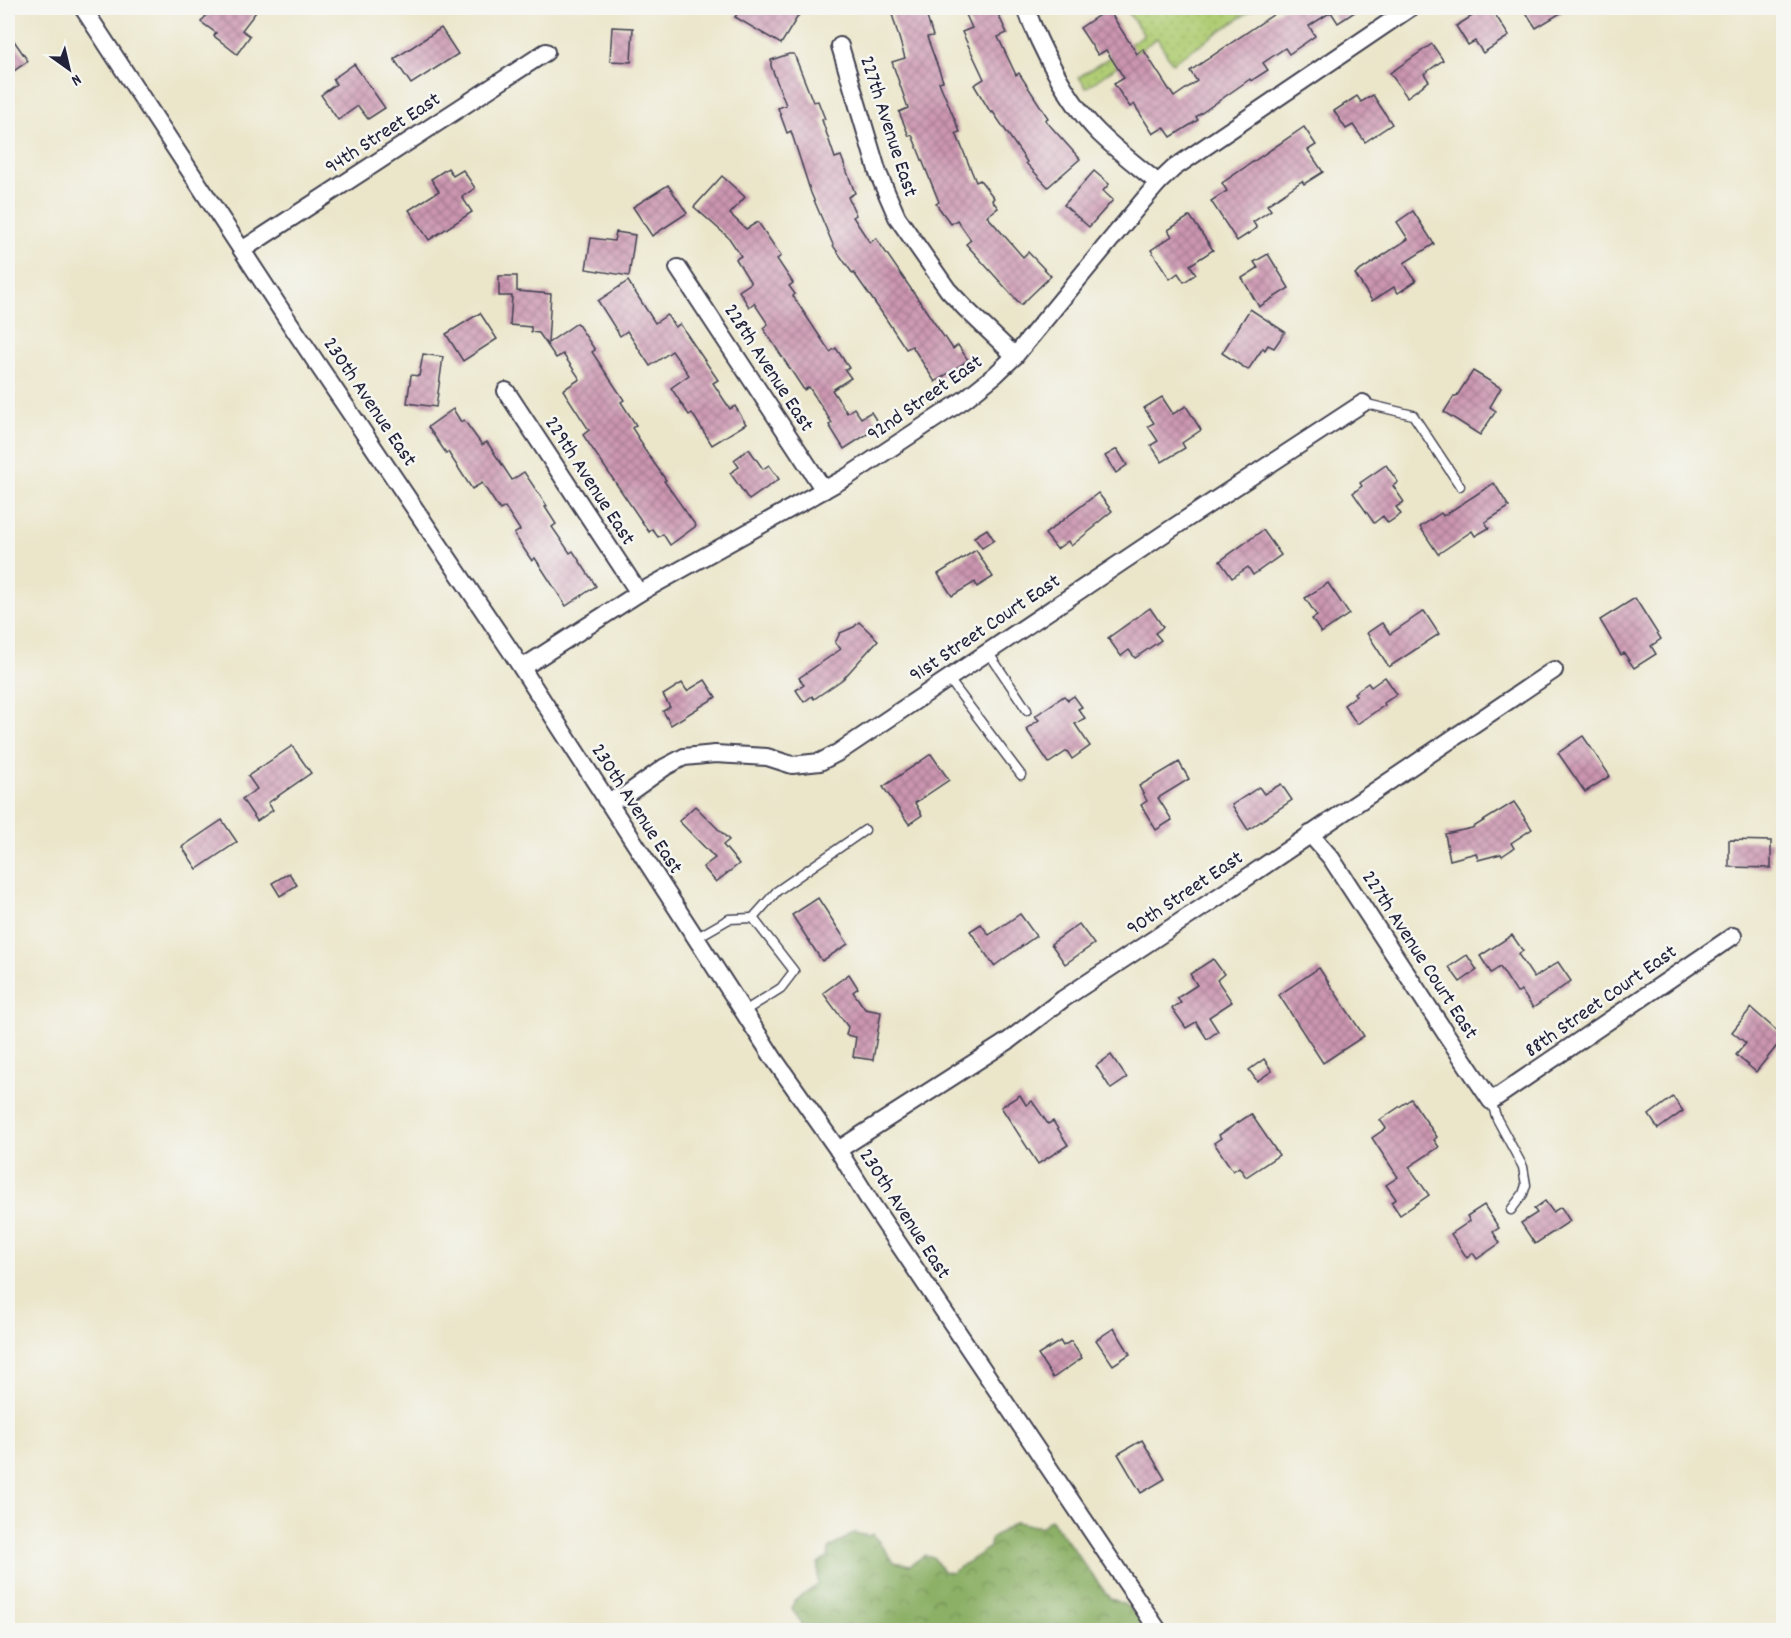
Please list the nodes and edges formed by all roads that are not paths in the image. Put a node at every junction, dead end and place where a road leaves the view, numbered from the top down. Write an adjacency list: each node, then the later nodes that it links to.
1 (83, 8): 7 (street, 230th Avenue East)
2 (1026, 8): 6 (street)
3 (1410, 8): 6 (street, 92nd Street East)
4 (840, 46): 9 (street, 227th Avenue East)
5 (546, 52): 7 (street, 94th Street East)
6 (1158, 183): 9 (street, 92nd Street East)
7 (242, 250): 16 (street, 230th Avenue East)
8 (678, 268): 13 (street, 228th Avenue East)
9 (1015, 356): 13 (street, 92nd Street East)
10 (506, 391): 14 (street, 229th Avenue East)
11 (1363, 403): 12 (lane); 15 (street, 91st Street Court East)
12 (1460, 486)
13 (824, 490): 14 (street, 92nd Street East)
14 (639, 594): 16 (street, 92nd Street East)
15 (988, 652): 18 (street, 91st Street Court East); 19 (lane)
16 (522, 668): 21 (street, 230th Avenue East)
17 (1554, 670): 23 (street, 90th Street East)
18 (948, 678): 20 (lane); 21 (street, 91st Street Court East)
19 (1027, 710)
20 (1021, 775)
21 (606, 800): 26 (street, 230th Avenue East)
22 (865, 830): 24 (lane)
23 (1310, 834): 28 (street, 227th Avenue Court East); 29 (street, 90th Street East)
24 (753, 918): 26 (lane); 27 (lane)
25 (1733, 936): 28 (street, 88th Street Court East)
26 (696, 938): 27 (street, 230th Avenue East)
27 (743, 1012): 29 (street, 230th Avenue East)
28 (1491, 1101): 30 (lane)
29 (838, 1150): 31 (street, 230th Avenue East)
30 (1511, 1210)
31 (1158, 1630)

